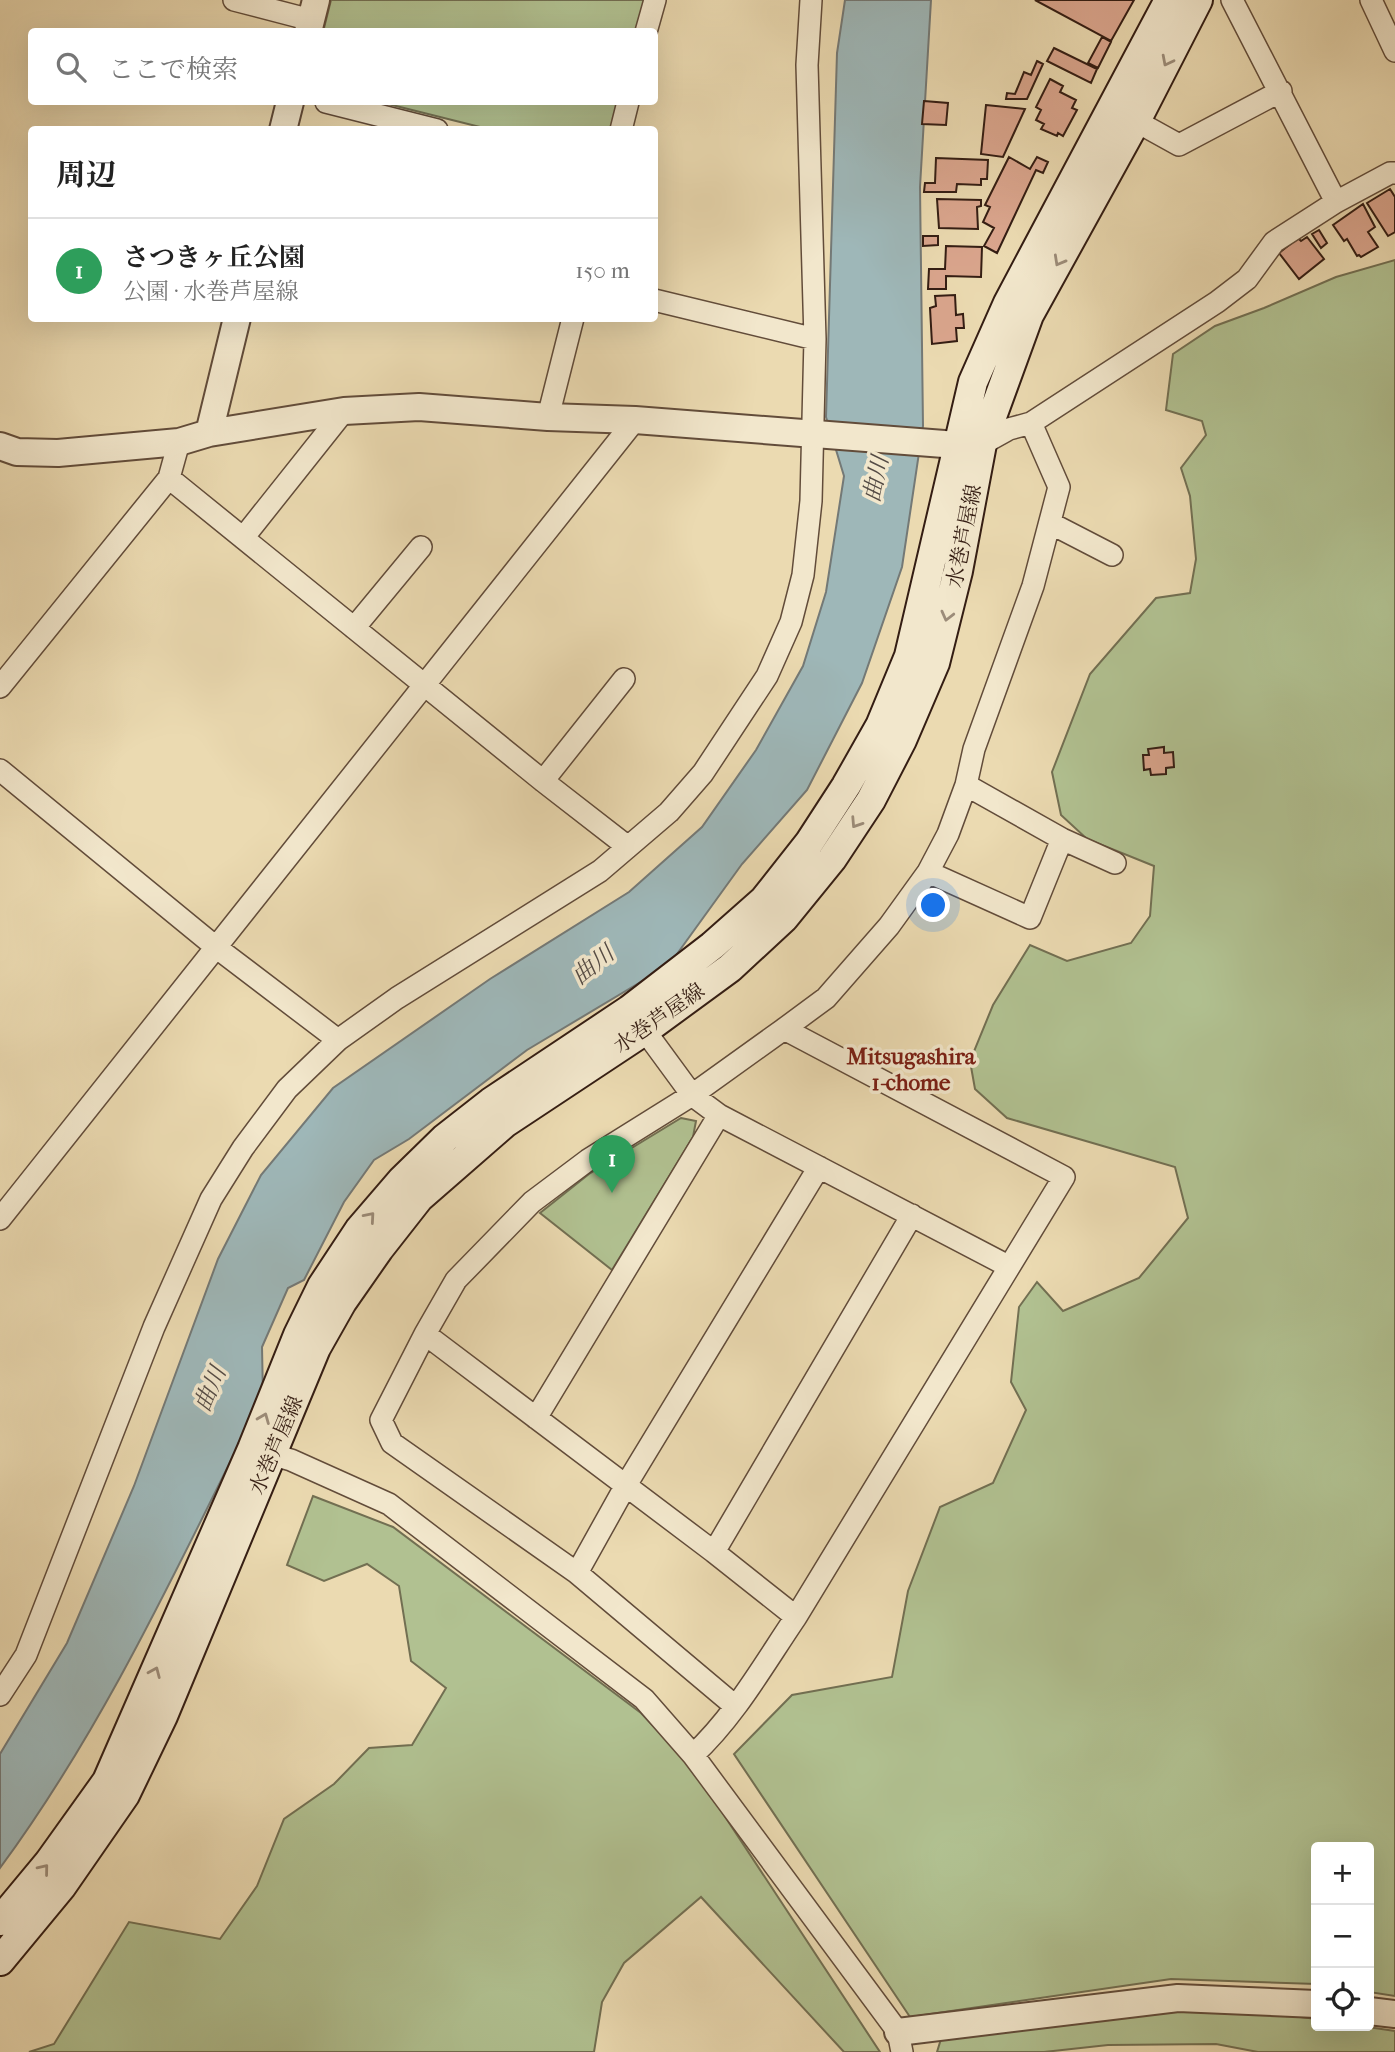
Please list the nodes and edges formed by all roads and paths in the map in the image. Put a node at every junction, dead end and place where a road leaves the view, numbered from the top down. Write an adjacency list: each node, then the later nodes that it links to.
1 (234, 0): 8 (street)
2 (655, 0): 9 (street)
3 (811, 0): 25 (street)
4 (1169, 0): 15 (main road, 水巻芦屋線)
5 (1198, 0): 16 (main road, 水巻芦屋線, one-way to 16)
6 (1232, 0): 11 (street)
7 (1377, 5): 10 (street)
8 (312, 17)
9 (647, 28)
10 (1395, 51)
11 (1281, 91): 16 (street); 21 (street)
12 (289, 105): 17 (street)
13 (338, 105): 18 (street)
14 (627, 105): 19 (street)
15 (1111, 108): 16 (street); 33 (main road, 水巻芦屋線)
16 (1136, 121): 33 (main road, 水巻芦屋線, one-way to 33)
17 (284, 126)
18 (421, 126)
19 (622, 126)
20 (1395, 173): 21 (street)
21 (1336, 202): 29 (street)
22 (658, 301): 25 (street)
23 (236, 322): 30 (street)
24 (572, 322): 27 (street)
25 (815, 340): 31 (street)
26 (344, 411): 27 (street); 30 (street); 37 (street)
27 (548, 417): 28 (street)
28 (635, 421): 31 (street); 43 (street)
29 (1031, 423): 33 (street); 36 (street)
30 (209, 433): 32 (street)
31 (818, 435): 33 (street); 48 (street)
32 (179, 442): 34 (street); 35 (street)
33 (958, 444): 52 (main road, 水巻芦屋線)
34 (0, 446)
35 (169, 478): 37 (street); 41 (street)
36 (1050, 523): 39 (street); 46 (street)
37 (243, 538): 40 (street)
38 (421, 547): 40 (street)
39 (1112, 555)
40 (354, 628): 43 (street)
41 (4, 673)
42 (624, 679): 45 (street)
43 (426, 685): 45 (street); 51 (street)
44 (0, 770): 51 (street)
45 (542, 780): 48 (street)
46 (966, 785): 47 (street); 50 (street)
47 (1062, 839): 49 (street); 50 (street)
48 (628, 847): 54 (street)
49 (1115, 863)
50 (928, 872): 53 (street)
51 (217, 948): 54 (street); 58 (street)
52 (637, 1020): 55 (street); 63 (main road, 水巻芦屋線)
53 (784, 1029): 55 (street); 60 (street)
54 (338, 1040): 68 (street)
55 (692, 1095): 56 (street); 61 (street)
56 (719, 1115): 57 (street); 62 (street)
57 (819, 1167): 59 (street); 64 (street)
58 (2, 1211)
59 (912, 1215): 60 (street); 65 (street)
60 (1008, 1266): 67 (street)
61 (425, 1334): 62 (street); 66 (street)
62 (536, 1418): 64 (street)
63 (262, 1451): 70 (street); 71 (main road, 水巻芦屋線, one-way to 63); 72 (main road, 水巻芦屋線)
64 (626, 1485): 65 (street); 66 (street)
65 (714, 1552): 67 (street)
66 (577, 1573): 69 (street)
67 (796, 1617): 69 (street)
68 (0, 1695)
69 (736, 1706): 70 (street)
70 (693, 1755): 76 (street)
71 (0, 1921)
72 (0, 1961)
73 (1311, 2004): 76 (street)
74 (1374, 2012): 75 (street)
75 (1395, 2014)
76 (900, 2042)

